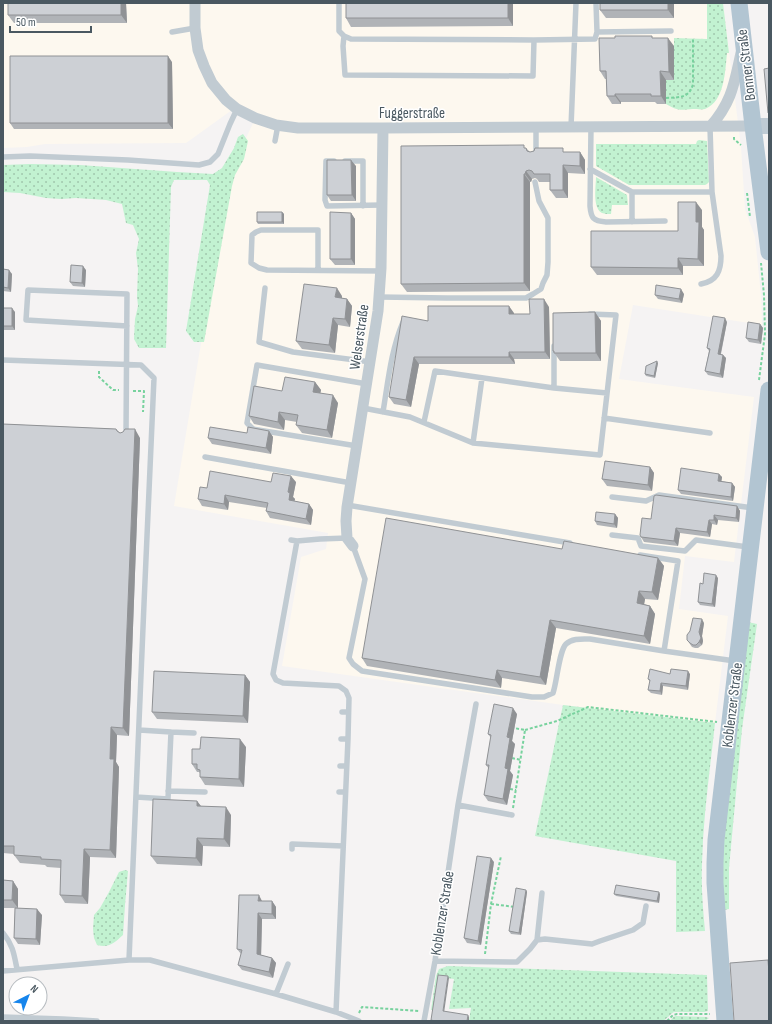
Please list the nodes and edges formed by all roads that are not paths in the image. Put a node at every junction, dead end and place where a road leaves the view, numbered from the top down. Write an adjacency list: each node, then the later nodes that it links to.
1 (195, 3): 6 (street, Fuggerstraße)
2 (339, 3): 10 (lane)
3 (576, 3): 12 (lane)
4 (596, 3): 9 (lane)
5 (739, 3): 13 (main road, Bonner Straße)
6 (195, 28): 8 (lane); 14 (street, Fuggerstraße)
7 (671, 31): 9 (lane)
8 (172, 32)
9 (597, 32): 12 (lane)
10 (344, 36): 11 (lane); 11 (lane)
11 (534, 40): 12 (lane)
12 (575, 40): 17 (lane)
13 (743, 43): 16 (main road, Bonner Straße); 19 (street)
14 (237, 109): 15 (street, Fuggerstraße); 24 (lane)
15 (278, 125): 20 (street, Fuggerstraße); 22 (lane)
16 (761, 126): 19 (street, Fuggerstraße); 33 (main road)
17 (571, 127): 18 (street, Fuggerstraße); 21 (street, Fuggerstraße)
18 (591, 127): 19 (street, Fuggerstraße); 25 (lane)
19 (710, 127): 28 (lane)
20 (383, 128): 21 (street, Fuggerstraße); 29 (street, Welserstraße)
21 (536, 128): 23 (lane)
22 (276, 141)
23 (536, 156)
24 (3, 157)
25 (590, 169): 27 (lane); 32 (lane)
26 (535, 182): 38 (lane)
27 (632, 192): 28 (lane); 32 (lane)
28 (712, 192): 36 (lane)
29 (382, 205): 30 (lane); 35 (street, Welserstraße)
30 (363, 206): 30 (lane)
31 (665, 221): 32 (lane)
32 (632, 222)
33 (769, 252)
34 (318, 270): 34 (lane); 35 (lane)
35 (381, 271): 38 (street, Welserstraße)
36 (701, 284)
37 (265, 288): 44 (lane)
38 (379, 297): 44 (street, Welserstraße)
39 (585, 314): 50 (lane)
40 (404, 320): 52 (lane)
41 (127, 326): 41 (lane); 45 (lane)
42 (554, 343): 48 (lane)
43 (3, 360): 45 (lane)
44 (371, 362): 47 (street, Welserstraße)
45 (126, 365): 56 (lane); 74 (lane)
46 (482, 378): 48 (lane); 54 (lane); 57 (lane)
47 (367, 384): 51 (street, Welserstraße); 58 (lane)
48 (554, 388): 50 (lane)
49 (769, 390): 63 (main road, Koblenzer Straße)
50 (607, 393): 53 (lane)
51 (363, 408): 52 (lane); 58 (street, Welserstraße)
52 (383, 412): 54 (lane)
53 (604, 418): 55 (lane); 57 (lane)
54 (424, 422): 57 (lane)
55 (710, 433)
56 (126, 437)
57 (473, 443)
58 (357, 446): 60 (street, Welserstraße)
59 (205, 457): 60 (lane)
60 (351, 483): 62 (street, Welserstraße)
61 (612, 497): 63 (lane)
62 (348, 505): 65 (street, Welserstraße); 66 (lane)
63 (755, 508): 67 (main road, Koblenzer Straße)
64 (612, 535): 67 (lane)
65 (350, 542): 69 (lane); 73 (lane)
66 (578, 544)
67 (750, 548): 70 (main road, Koblenzer Straße)
68 (632, 554): 69 (lane)
69 (664, 651): 70 (lane)
70 (737, 661): 98 (main road, Koblenzer Straße)
71 (476, 704): 82 (lane, Koblenzer Straße)
72 (342, 712): 73 (lane)
73 (348, 712): 78 (lane)
74 (139, 730): 75 (lane); 81 (lane)
75 (171, 732): 76 (lane); 79 (lane)
76 (194, 732)
77 (341, 739): 78 (lane)
78 (348, 739): 84 (lane)
79 (168, 791): 80 (lane); 81 (lane)
80 (205, 792)
81 (136, 797): 90 (lane)
82 (458, 805): 83 (lane); 91 (lane, Koblenzer Straße)
83 (512, 815)
84 (343, 846): 85 (lane); 96 (lane)
85 (292, 849)
86 (542, 893): 89 (lane)
87 (646, 906): 89 (lane)
88 (3, 933): 93 (lane)
89 (537, 940): 91 (lane)
90 (129, 960): 93 (lane); 95 (lane)
91 (435, 961): 101 (lane, Koblenzer Straße)
92 (288, 964): 95 (lane)
93 (17, 969): 94 (lane)
94 (3, 971)
95 (276, 994): 96 (lane)
96 (336, 1012): 99 (lane)
97 (3, 1017): 100 (lane)
98 (718, 1018)
99 (357, 1020)
100 (97, 1021)
101 (424, 1021)

